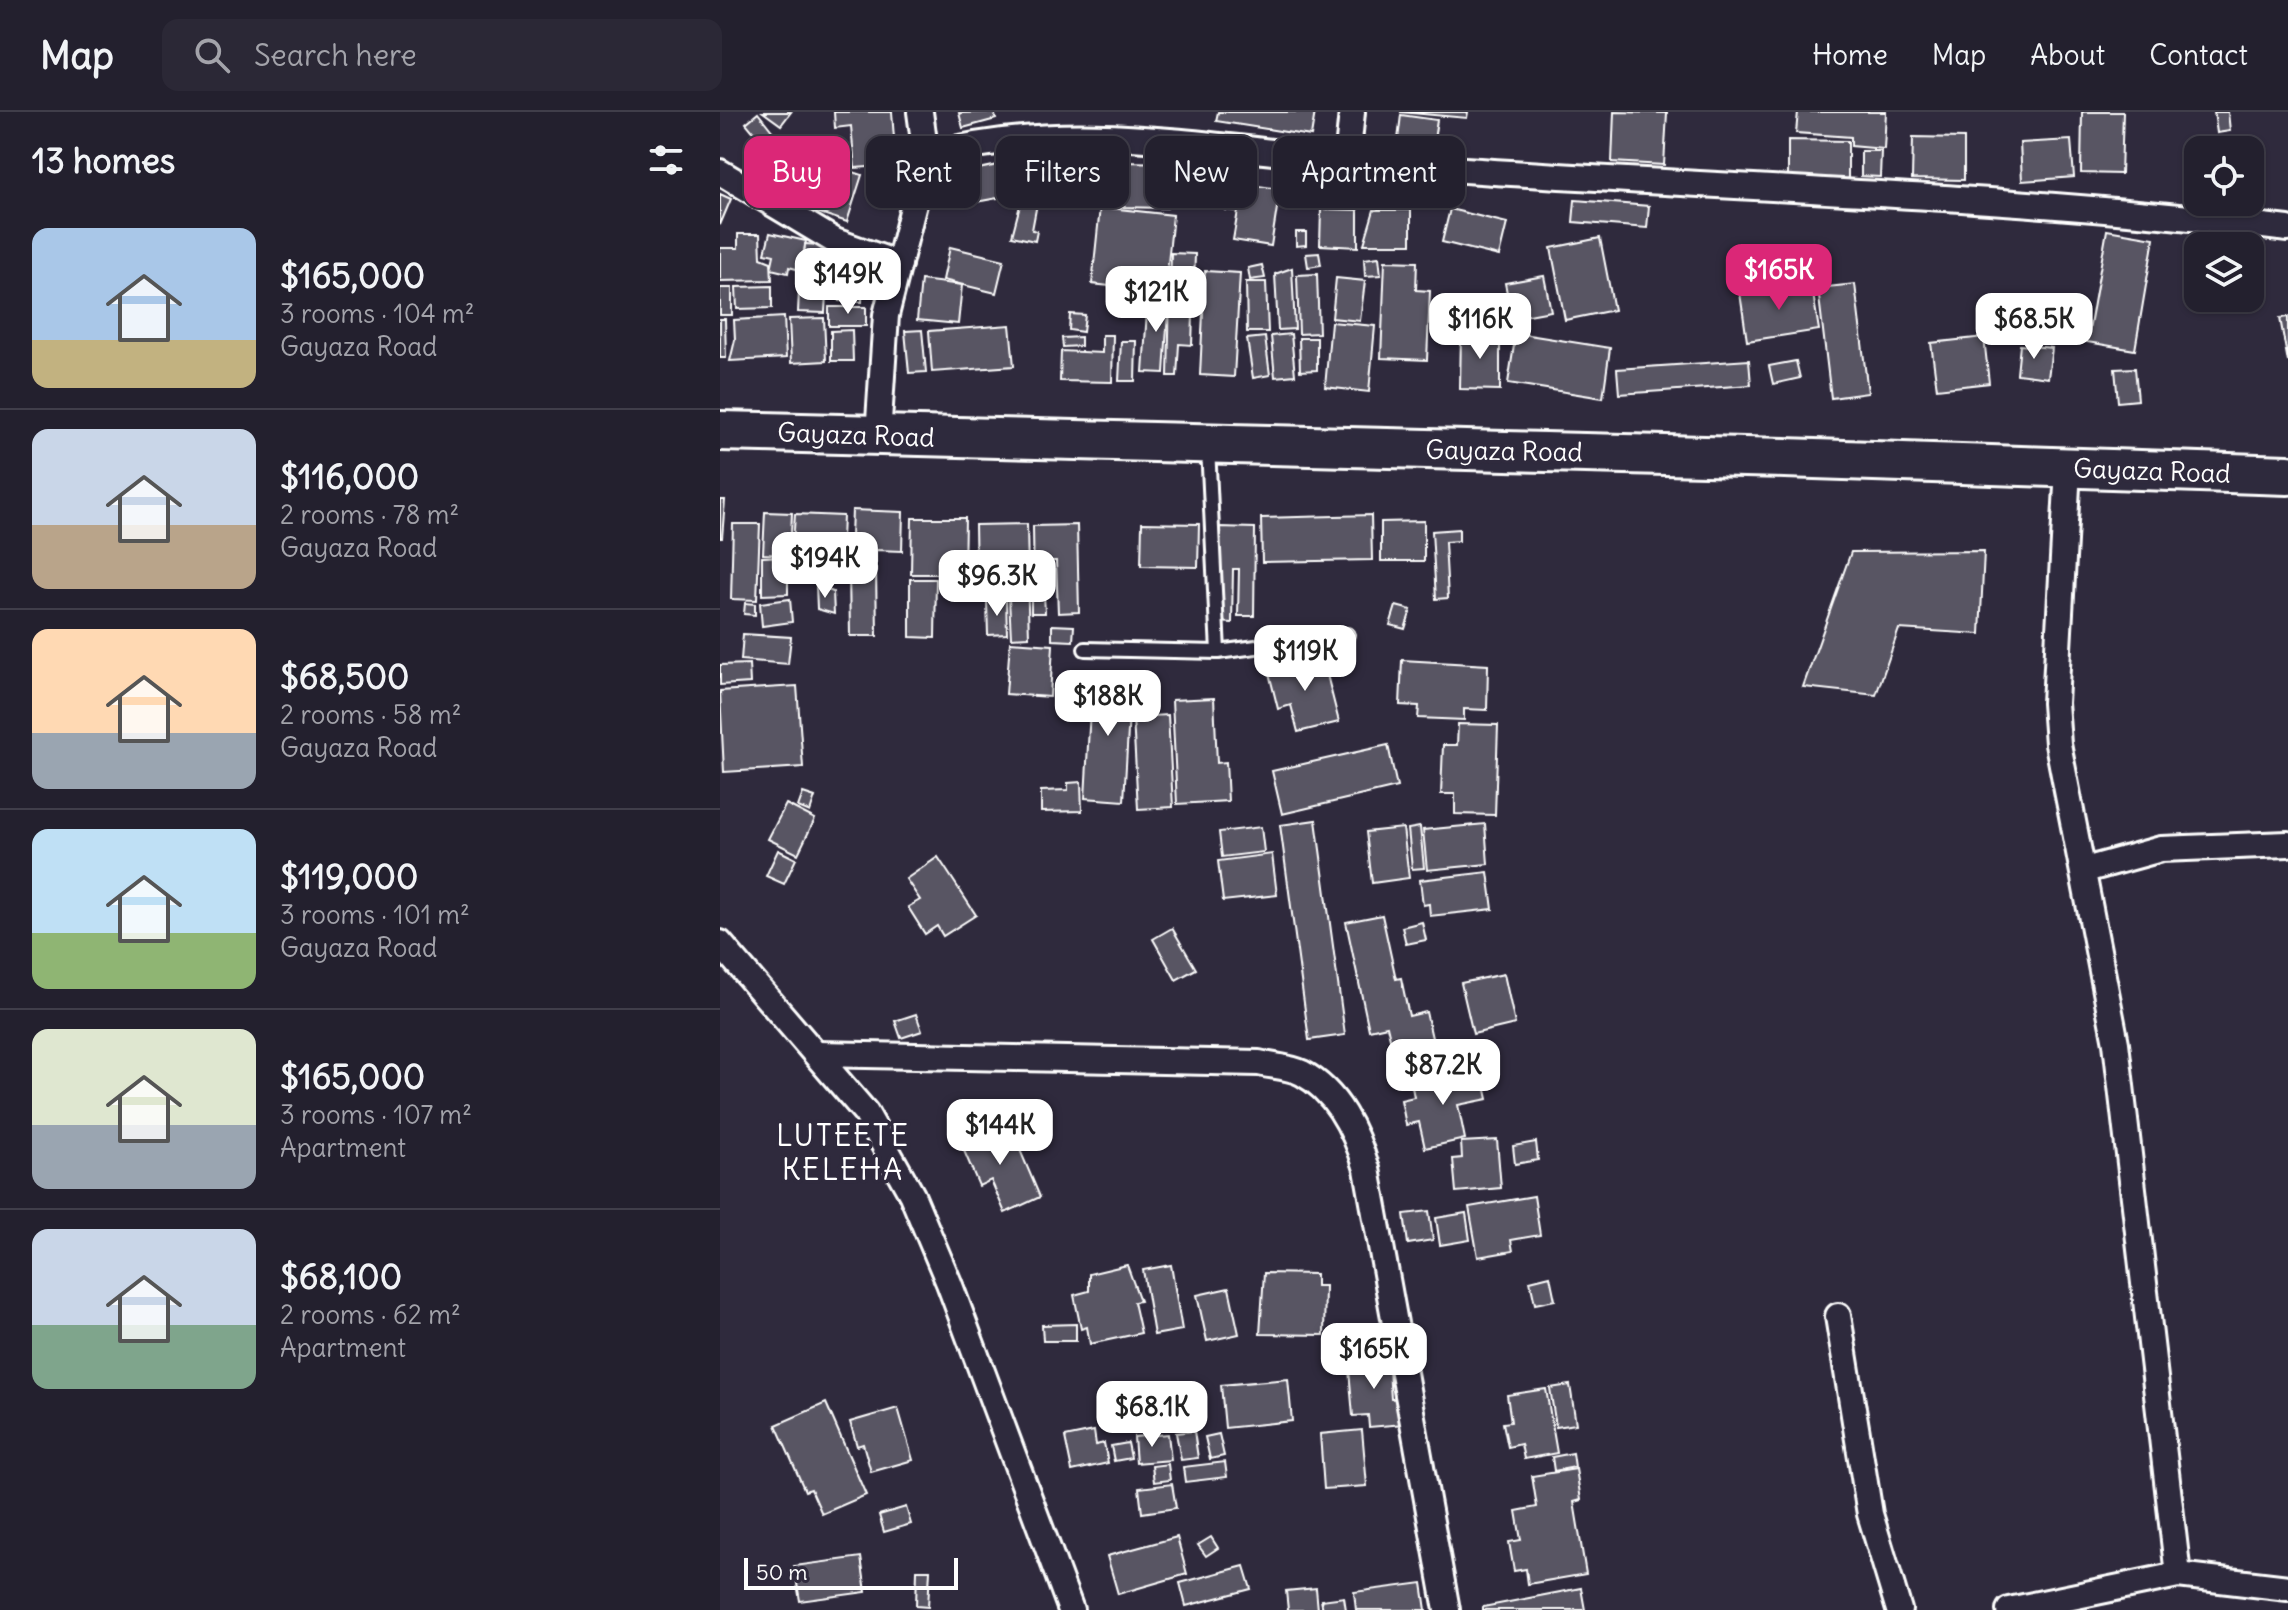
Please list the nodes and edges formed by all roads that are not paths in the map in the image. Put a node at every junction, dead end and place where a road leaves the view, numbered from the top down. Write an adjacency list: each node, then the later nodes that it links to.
1 (920, 112): 3 (street)
2 (1352, 112): 4 (street)
3 (923, 136)
4 (1350, 136)
5 (980, 143): 6 (street)
6 (1273, 153)
7 (1465, 168): 10 (street)
8 (720, 172): 11 (street)
9 (913, 208): 11 (street)
10 (2288, 229)
11 (899, 264): 13 (street)
12 (720, 431): 13 (main road, Gayaza Road)
13 (878, 436): 14 (main road, Gayaza Road)
14 (1207, 444): 15 (main road, Gayaza Road); 19 (lane)
15 (2068, 468): 16 (main road, Gayaza Road); 21 (street)
16 (2288, 475)
17 (1347, 635): 19 (lane)
18 (1085, 649): 19 (lane)
19 (1218, 652)
20 (2288, 844): 21 (street)
21 (2085, 870): 25 (street)
22 (720, 943): 23 (street)
23 (817, 1054): 27 (street); 28 (street)
24 (1838, 1316): 29 (street)
25 (2178, 1575): 26 (street); 30 (street)
26 (2288, 1588)
27 (1071, 1610)
28 (1447, 1610)
29 (1899, 1610)
30 (2009, 1610)

